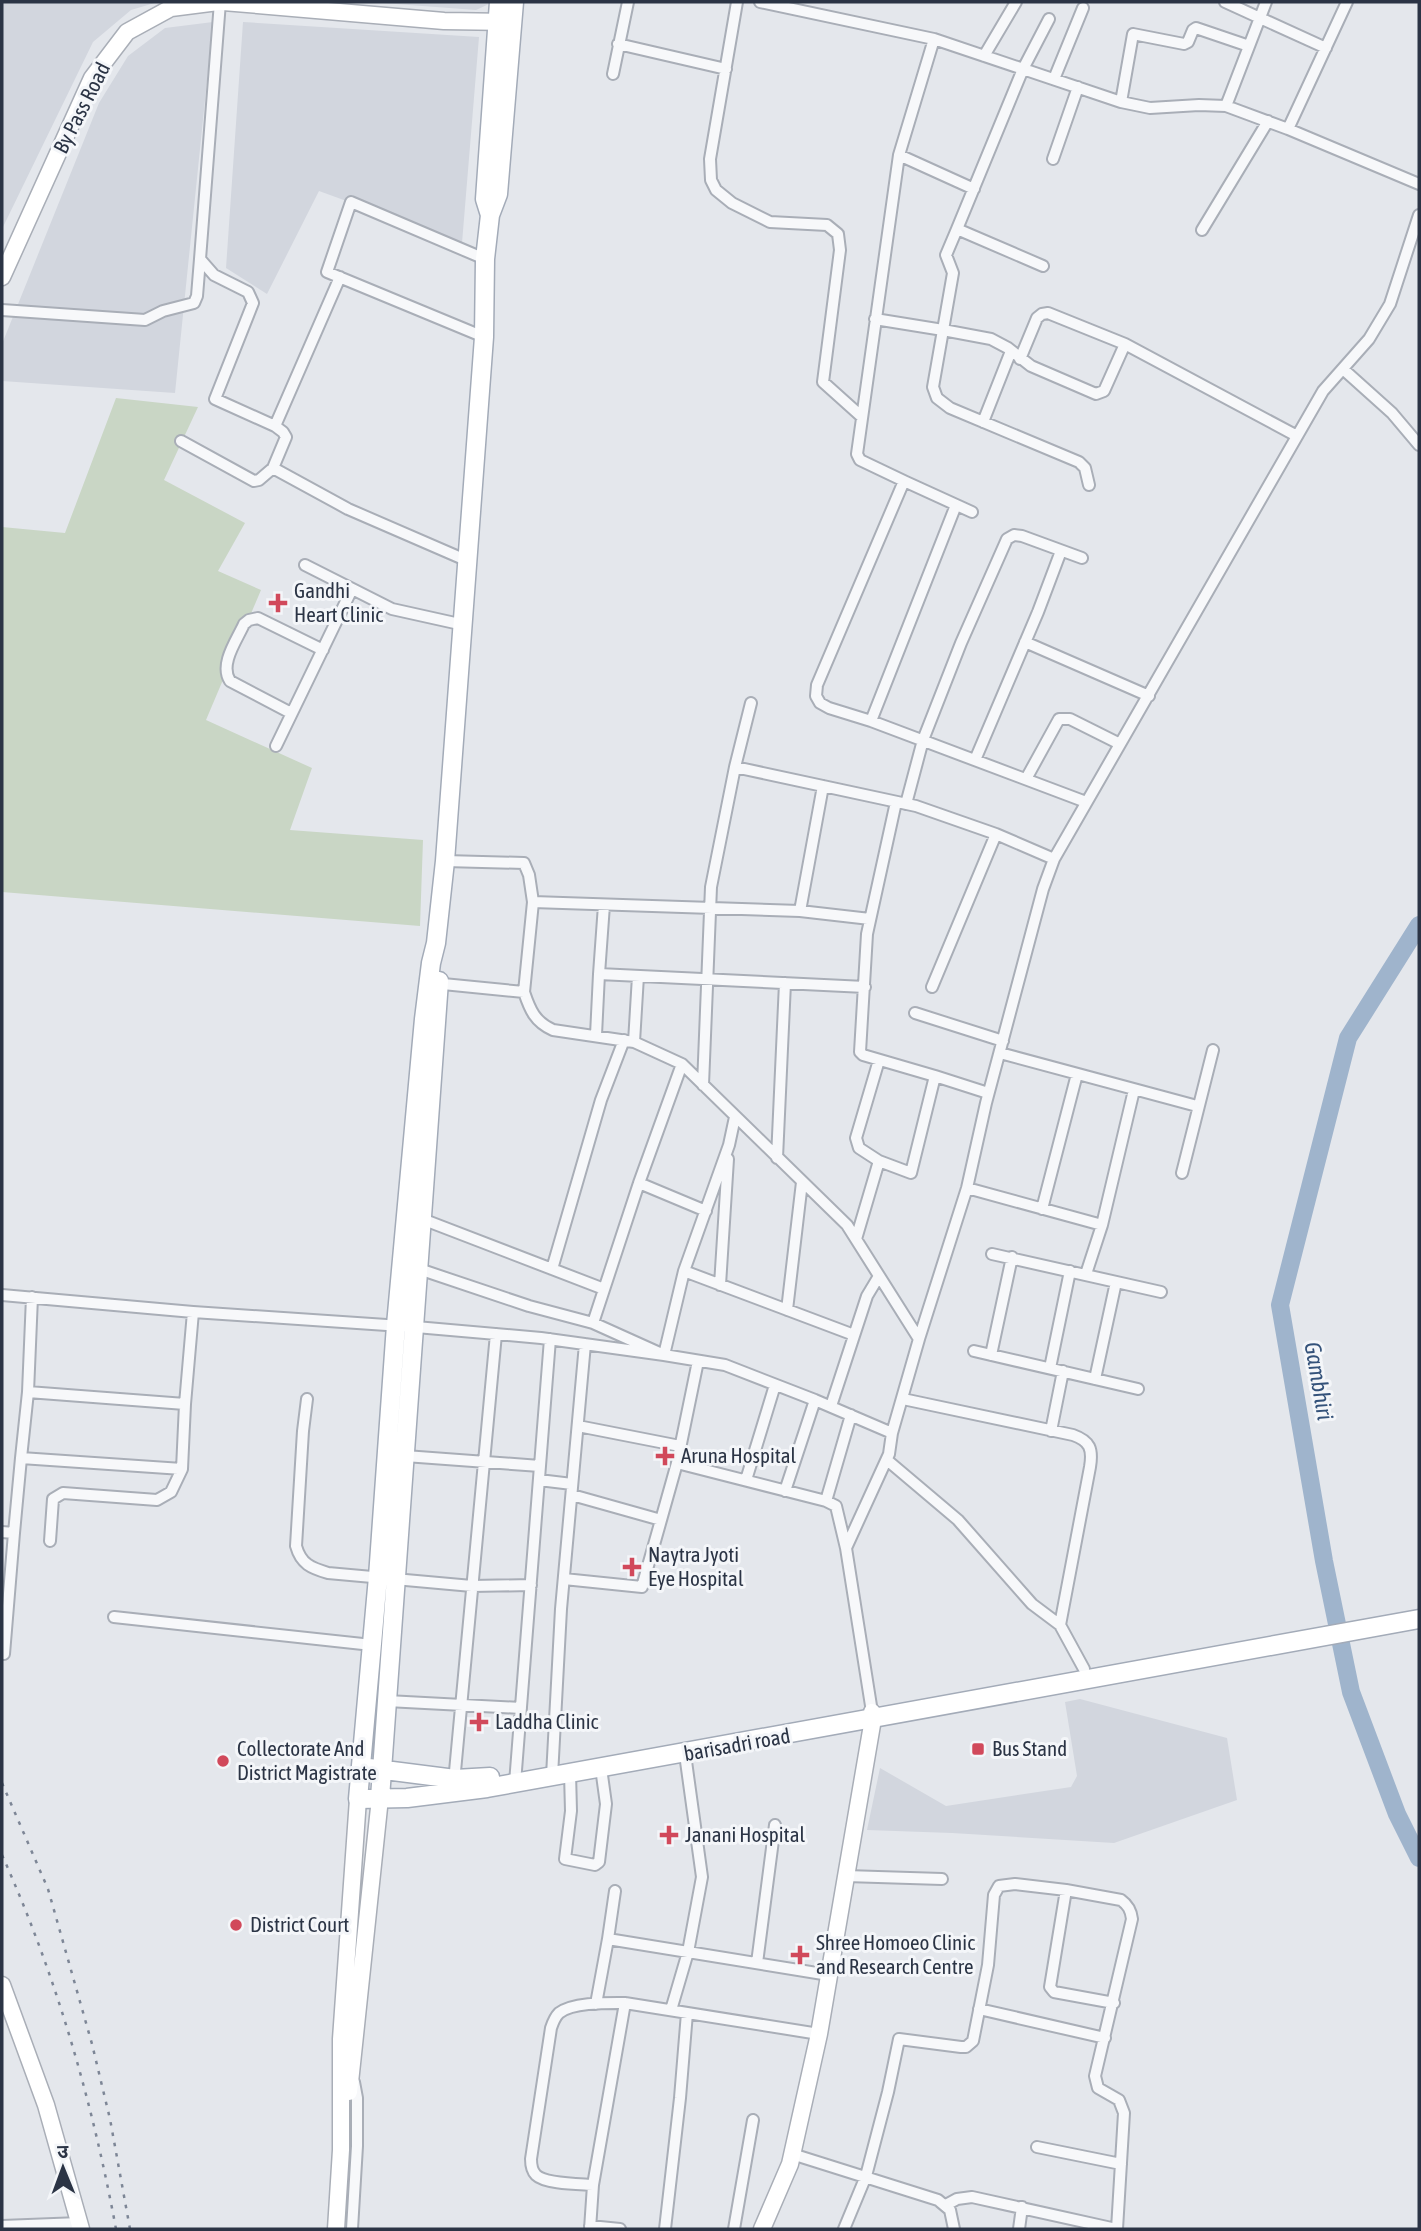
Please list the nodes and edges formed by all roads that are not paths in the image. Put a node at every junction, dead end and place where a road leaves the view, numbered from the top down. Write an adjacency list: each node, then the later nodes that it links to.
1 (220, 2): 15 (street, By Pass Road); 37 (street); 40 (street, By Pass Road)
2 (499, 2): 15 (main road)
3 (514, 2): 15 (main road)
4 (628, 2): 17 (street)
5 (737, 2): 21 (street)
6 (760, 2): 11 (street)
7 (1016, 2): 20 (street)
8 (1225, 2): 13 (street)
9 (1266, 2): 13 (street)
10 (1347, 2): 19 (street)
11 (781, 4): 16 (street)
12 (1083, 8): 24 (street)
13 (1259, 17): 18 (street); 19 (street)
14 (1049, 19): 22 (street)
15 (505, 22): 38 (main road)
16 (934, 39): 20 (street); 30 (street)
17 (618, 44): 21 (street); 23 (street)
18 (1249, 46): 26 (street); 27 (street)
19 (1326, 48): 29 (street)
20 (984, 56): 22 (street)
21 (726, 69): 49 (street)
22 (1023, 69): 24 (street); 33 (street)
23 (613, 74)
24 (1054, 79): 25 (street)
25 (1079, 87): 26 (street); 31 (street)
26 (1121, 102): 27 (street)
27 (1226, 106): 28 (street)
28 (1268, 121): 29 (street); 36 (street)
29 (1288, 129): 32 (street)
30 (899, 155): 33 (street); 43 (street)
31 (1053, 159)
32 (1419, 184)
33 (974, 189): 35 (street)
34 (1419, 215): 48 (street)
35 (957, 229): 39 (street); 44 (street)
36 (1202, 230)
37 (200, 259): 42 (street); 51 (street)
38 (485, 259): 41 (street); 45 (main road)
39 (1043, 266)
40 (2, 277)
41 (340, 277): 45 (street); 51 (street)
42 (2, 310)
43 (875, 319): 44 (street); 49 (street)
44 (943, 330): 47 (street); 50 (street)
45 (484, 337): 62 (main road)
46 (1125, 344): 47 (street); 47 (street); 52 (street)
47 (1015, 355): 50 (street)
48 (1343, 369): 52 (street); 54 (street)
49 (862, 416): 56 (street)
50 (983, 422): 57 (street)
51 (275, 426): 55 (street)
52 (1297, 436): 68 (street)
53 (181, 441): 55 (street)
54 (1419, 446)
55 (273, 468): 62 (street)
56 (904, 481): 58 (street); 71 (street)
57 (1089, 485)
58 (956, 505): 59 (street); 71 (street)
59 (972, 512)
60 (1061, 551): 61 (street); 66 (street); 72 (street)
61 (1082, 558)
62 (468, 561): 65 (main road)
63 (305, 565): 64 (street)
64 (352, 589): 65 (street); 67 (street)
65 (464, 625): 83 (main road)
66 (1025, 642): 68 (street); 75 (street)
67 (323, 650): 70 (street); 70 (street)
68 (1149, 696): 73 (street)
69 (751, 703): 76 (street)
70 (291, 713): 74 (street)
71 (871, 721): 72 (street)
72 (923, 740): 75 (street); 80 (street)
73 (1120, 744): 77 (street); 79 (street)
74 (276, 746)
75 (975, 760): 77 (street)
76 (735, 767): 78 (street); 86 (street)
77 (1026, 779): 79 (street)
78 (823, 786): 80 (street); 87 (street)
79 (1086, 802): 82 (street)
80 (901, 803): 81 (street); 88 (street)
81 (996, 834): 82 (street); 95 (street)
82 (1054, 859): 100 (street)
83 (445, 861): 84 (street); 92 (main road)
84 (533, 902): 85 (street); 96 (street)
85 (604, 905): 86 (street); 89 (street)
86 (710, 908): 87 (street); 91 (street)
87 (800, 911): 88 (street)
88 (870, 919): 94 (street)
89 (599, 974): 90 (street); 98 (street)
90 (638, 976): 91 (street); 99 (street)
91 (707, 979): 93 (street); 107 (street)
92 (434, 983): 96 (street); 121 (main road); 141 (main road)
93 (785, 983): 94 (street); 113 (street)
94 (865, 987): 103 (street)
95 (932, 987)
96 (524, 992): 98 (street)
97 (915, 1013): 100 (street)
98 (596, 1035): 99 (street)
99 (629, 1041): 104 (street); 127 (street)
100 (1003, 1041): 102 (street)
101 (1213, 1050): 110 (street)
102 (999, 1053): 105 (street); 109 (street)
103 (879, 1060): 106 (street); 114 (street)
104 (681, 1064): 107 (street); 117 (street)
105 (1077, 1074): 108 (street); 119 (street)
106 (936, 1076): 109 (street); 114 (street)
107 (703, 1085): 111 (street)
108 (1134, 1090): 110 (street); 122 (street)
109 (988, 1093): 118 (street)
110 (1198, 1106): 115 (street)
111 (735, 1117): 112 (street); 113 (street)
112 (729, 1146): 120 (street); 133 (street)
113 (777, 1158): 116 (street)
114 (879, 1161): 123 (street)
115 (1182, 1173)
116 (802, 1182): 123 (street); 138 (street)
117 (639, 1183): 120 (street); 134 (street)
118 (967, 1188): 119 (street); 146 (street)
119 (1042, 1209): 122 (street)
120 (706, 1211): 128 (street)
121 (422, 1219): 126 (main road); 127 (street)
122 (1102, 1225): 130 (street)
123 (856, 1239): 131 (street)
124 (992, 1254): 125 (street)
125 (1012, 1258): 129 (street); 150 (street)
126 (419, 1269): 140 (street); 142 (main road)
127 (552, 1269): 134 (street)
128 (684, 1271): 133 (street); 149 (street)
129 (1070, 1271): 130 (street); 152 (street)
130 (1087, 1274): 132 (street)
131 (879, 1276): 144 (street); 146 (street)
132 (1116, 1282): 135 (street); 154 (street)
133 (720, 1284): 138 (street)
134 (604, 1289): 140 (street)
135 (1161, 1292)
136 (2, 1294): 137 (street)
137 (32, 1297): 139 (street); 157 (street)
138 (787, 1310): 144 (street)
139 (193, 1312): 141 (street); 161 (street)
140 (593, 1323): 149 (street)
141 (396, 1325): 142 (street); 184 (main road)
142 (416, 1327): 143 (street); 168 (main road)
143 (496, 1334): 145 (street); 171 (street)
144 (854, 1335): 162 (street)
145 (550, 1339): 147 (street); 173 (street)
146 (919, 1339): 160 (street)
147 (585, 1344): 149 (street); 164 (street)
148 (974, 1351): 150 (street)
149 (664, 1355): 151 (street)
150 (991, 1355): 152 (street)
151 (698, 1360): 155 (street); 167 (street)
152 (1050, 1368): 153 (street)
153 (1063, 1371): 154 (street); 165 (street)
154 (1095, 1379): 156 (street)
155 (775, 1385): 159 (street); 176 (street)
156 (1138, 1389)
157 (28, 1392): 161 (street); 169 (street)
158 (307, 1399): 184 (street)
159 (816, 1399): 162 (street); 178 (street)
160 (903, 1399): 165 (street); 166 (street)
161 (185, 1404): 174 (street)
162 (831, 1406): 163 (street)
163 (851, 1415): 166 (street); 179 (street)
164 (578, 1426): 167 (street); 177 (street)
165 (1051, 1431): 193 (street)
166 (892, 1433): 170 (street)
167 (680, 1446): 172 (street)
168 (405, 1456): 171 (street); 185 (main road)
169 (20, 1458): 174 (street); 181 (street)
170 (887, 1460): 183 (street); 193 (street)
171 (484, 1463): 173 (street); 188 (street)
172 (677, 1464): 176 (street); 180 (street)
173 (540, 1466): 175 (street)
174 (182, 1469): 182 (street)
175 (539, 1480): 177 (street); 187 (street)
176 (746, 1480): 178 (street)
177 (572, 1490): 180 (street); 186 (street)
178 (785, 1490): 179 (street)
179 (826, 1501): 183 (street)
180 (660, 1520): 186 (street)
181 (8, 1533): 189 (street)
182 (50, 1541)
183 (846, 1548): 201 (street)
184 (378, 1577): 185 (street); 194 (main road)
185 (397, 1579): 188 (street); 198 (main road)
186 (564, 1579): 206 (street)
187 (531, 1585): 188 (street); 200 (street)
188 (472, 1586): 199 (street)
189 (5, 1599): 195 (street)
190 (1419, 1610): 197 (main road)
191 (114, 1617): 194 (street)
192 (1419, 1619): 197 (main road)
193 (1060, 1625): 196 (street)
194 (372, 1645): 203 (main road)
195 (4, 1654)
196 (1084, 1669): 197 (main road, barisadri road); 201 (main road, barisadri road)
197 (1108, 1670): 201 (main road, barisadri road)
198 (387, 1701): 199 (street); 204 (main road)
199 (461, 1705): 200 (street); 209 (street)
200 (521, 1708): 208 (street)
201 (872, 1715): 202 (main road, barisadri road); 213 (street)
202 (692, 1750): 205 (main road, barisadri road); 206 (main road, barisadri road); 218 (street)
203 (361, 1766): 204 (main road); 211 (main road)
204 (382, 1768): 209 (main road); 210 (main road)
205 (601, 1768): 207 (main road, barisadri road); 207 (street)
206 (552, 1772): 207 (main road, barisadri road); 208 (main road, barisadri road)
207 (570, 1773)
208 (515, 1779): 209 (main road, barisadri road); 209 (main road, barisadri road)
209 (454, 1785): 210 (main road, barisadri road)
210 (380, 1798): 211 (main road, barisadri road); 220 (street)
211 (358, 1799): 220 (street)
212 (775, 1825): 219 (street)
213 (846, 1876): 214 (street); 221 (street)
214 (942, 1879)
215 (1066, 1890): 224 (street); 224 (street); 227 (street)
216 (615, 1891): 217 (street)
217 (608, 1939): 218 (street); 225 (street)
218 (688, 1952): 219 (street); 226 (street)
219 (757, 1963): 221 (street)
220 (353, 1973): 231 (street); 232 (street)
221 (829, 1975): 229 (street)
222 (2, 1984): 243 (street)
223 (625, 2003): 225 (street); 226 (street); 239 (street)
224 (1114, 2003): 230 (street)
225 (596, 2004): 239 (street)
226 (671, 2010): 228 (street)
227 (979, 2010): 230 (street); 238 (street)
228 (687, 2013): 229 (street); 249 (street)
229 (819, 2034): 236 (street)
230 (1105, 2038): 237 (street)
231 (352, 2076): 235 (street); 247 (street)
232 (341, 2095): 235 (street); 245 (street)
233 (753, 2120): 250 (street)
234 (1037, 2147): 237 (street)
235 (341, 2150): 246 (street)
236 (792, 2154): 238 (street); 251 (street)
237 (1121, 2164): 255 (street)
238 (866, 2176): 240 (street); 252 (street)
239 (593, 2185): 244 (street)
240 (946, 2205): 241 (street); 253 (street)
241 (1022, 2207): 254 (street); 255 (street)
242 (2, 2226): 243 (street)
243 (81, 2226)
244 (590, 2228): 248 (street)
245 (328, 2229)
246 (336, 2229)
247 (352, 2229)
248 (620, 2229)
249 (664, 2229)
250 (734, 2229)
251 (762, 2229)
252 (844, 2229)
253 (954, 2229)
254 (1019, 2229)
255 (1110, 2229)

